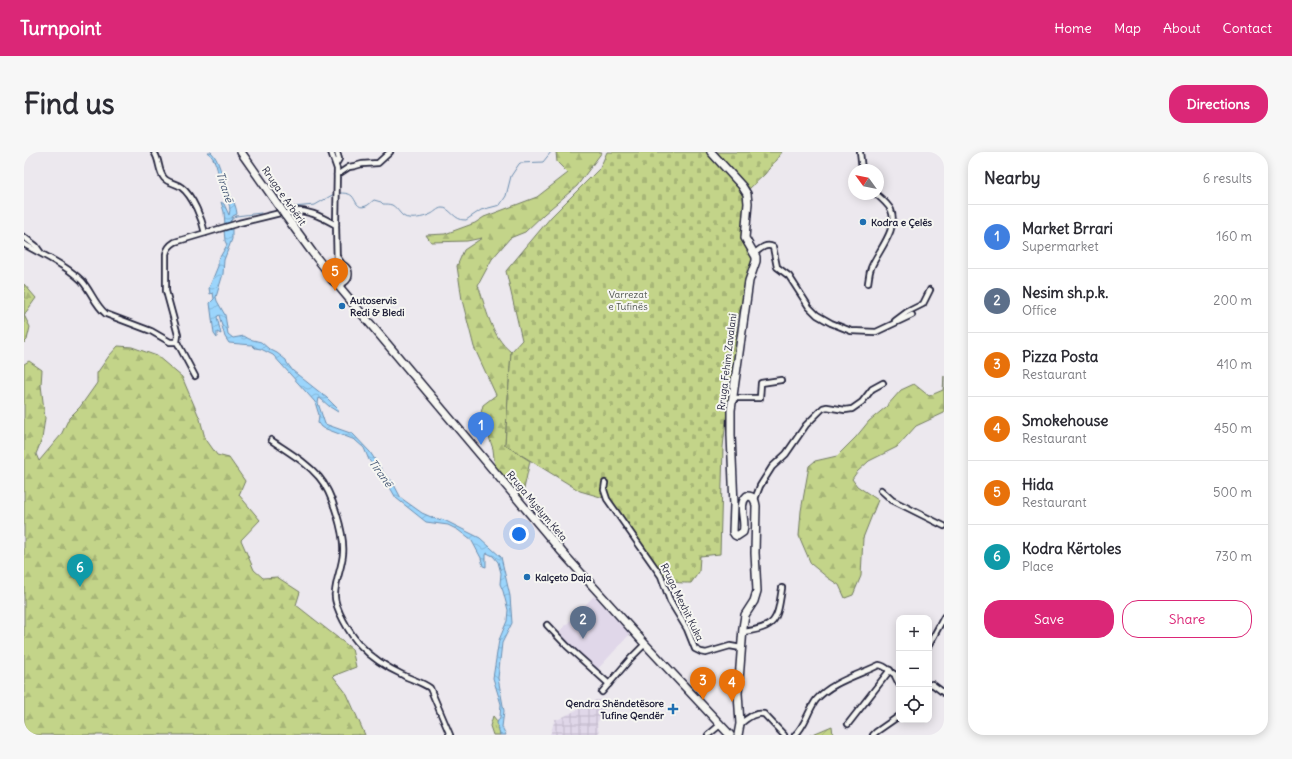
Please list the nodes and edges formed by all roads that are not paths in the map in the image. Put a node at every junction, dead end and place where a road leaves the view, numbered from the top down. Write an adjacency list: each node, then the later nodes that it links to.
1 (154, 152): 14 (street)
2 (241, 152): 12 (main road, Rruga e Arbërit)
3 (331, 152): 8 (street)
4 (337, 152): 8 (street)
5 (390, 152): 10 (street)
6 (711, 152): 19 (main road)
7 (860, 152): 9 (street)
8 (336, 164): 10 (street)
9 (861, 164)
10 (337, 176): 13 (street)
11 (882, 200): 24 (street)
12 (283, 211): 13 (street); 14 (street); 17 (main road, Rruga e Arbërit)
13 (336, 225): 20 (street)
14 (205, 233): 29 (street)
15 (24, 237): 18 (street)
16 (24, 244): 18 (street)
17 (312, 252): 20 (main road, Rruga e Arbërit); 21 (main road, Rruga e Arbërit)
18 (41, 254): 29 (street)
19 (755, 254): 28 (street); 33 (main road, Rruga Fehim Zavalani)
20 (339, 266): 21 (main road); 22 (main road)
21 (330, 276): 23 (main road)
22 (346, 280): 23 (main road); 26 (main road)
23 (336, 283): 26 (main road, Rruga Myslym Keta)
24 (868, 284)
25 (930, 290): 28 (street)
26 (346, 294): 44 (main road, Rruga Myslym Keta)
27 (912, 315): 28 (street)
28 (882, 330)
29 (177, 342): 30 (street)
30 (195, 376)
31 (781, 380): 33 (street)
32 (883, 383): 37 (street)
33 (732, 398): 37 (main road, Rruga Fehim Zavalani)
34 (271, 440): 56 (street)
35 (605, 482): 45 (street, Rruga Mexhit Kuka)
36 (881, 490): 38 (street)
37 (755, 499): 42 (main road)
38 (944, 526)
39 (782, 588): 42 (street)
40 (944, 617): 43 (street)
41 (547, 625): 48 (street)
42 (742, 632): 45 (main road)
43 (932, 639)
44 (645, 644): 48 (street); 55 (main road, Rruga Myslym Keta)
45 (741, 648): 53 (main road)
46 (890, 670): 47 (street); 54 (street); 61 (street)
47 (896, 675)
48 (609, 684): 50 (street)
49 (932, 684): 51 (street)
50 (602, 692)
51 (944, 693)
52 (896, 718): 62 (street)
53 (740, 724): 59 (main road); 60 (street)
54 (848, 724)
55 (720, 725): 57 (street); 58 (main road, Rruga Myslym Keta)
56 (450, 735)
57 (708, 735)
58 (730, 735)
59 (738, 735)
60 (784, 735)
61 (796, 735)
62 (873, 735)

